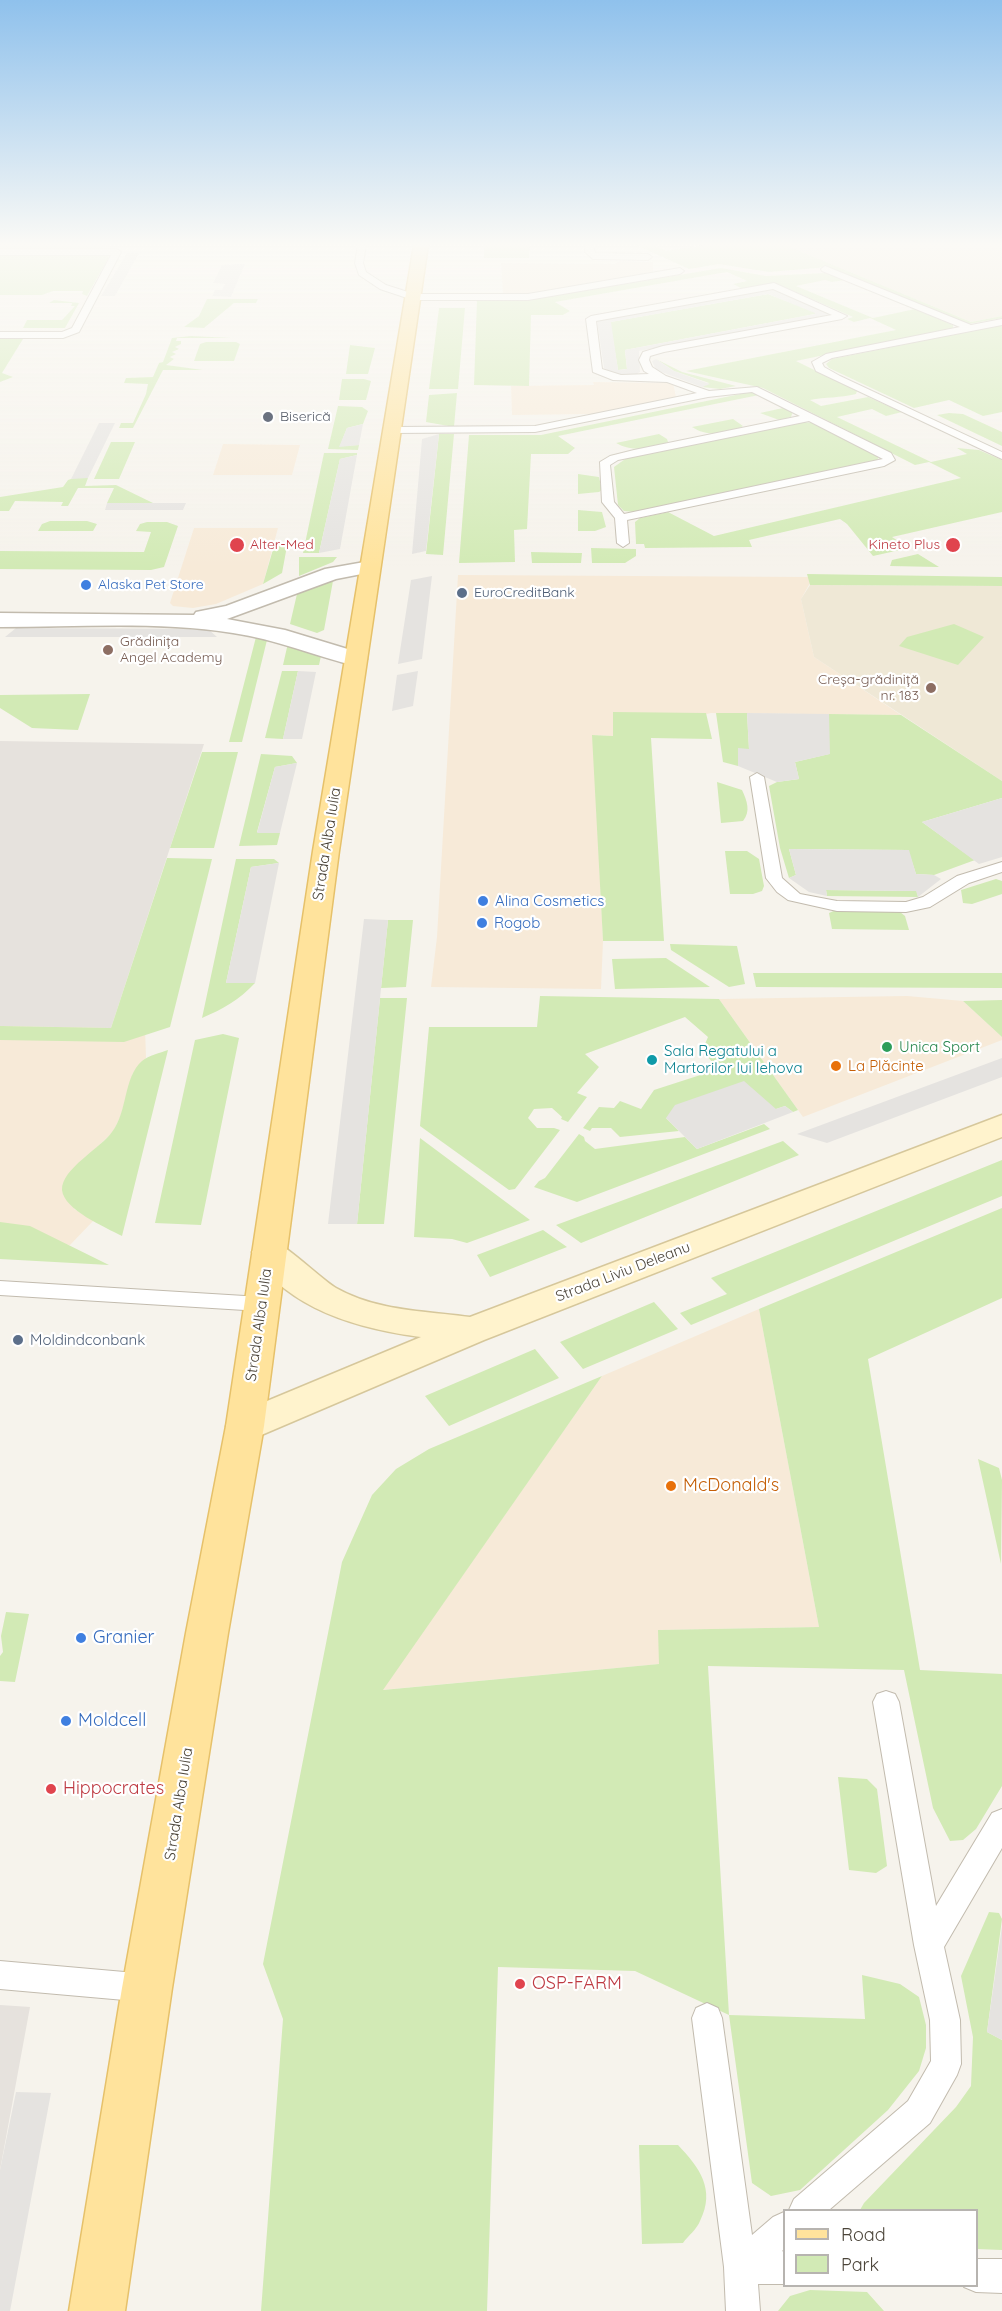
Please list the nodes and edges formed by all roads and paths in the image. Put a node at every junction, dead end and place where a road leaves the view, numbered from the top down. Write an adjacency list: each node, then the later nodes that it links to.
1 (404, 353): 8 (main road, Strada Alba Iulia)
2 (595, 353): 5 (lane)
3 (650, 353): 5 (lane)
4 (845, 353): 9 (lane)
5 (663, 378): 6 (lane)
6 (708, 394): 7 (lane); 8 (lane)
7 (811, 417): 10 (lane); 10 (lane)
8 (392, 429): 12 (main road, Strada Alba Iulia)
9 (1002, 456)
10 (621, 518): 11 (lane)
11 (623, 543)
12 (370, 567): 14 (street); 15 (main road, Strada Alba Iulia)
13 (0, 620): 14 (street)
14 (185, 621): 15 (street)
15 (356, 659): 19 (main road, Strada Alba Iulia)
16 (757, 777): 17 (lane)
17 (1002, 867)
18 (1002, 1125): 22 (main road, Strada Liviu Deleanu)
19 (268, 1252): 21 (main road, Strada Alba Iulia); 22 (main road)
20 (0, 1288): 21 (lane)
21 (261, 1304): 23 (main road, Strada Alba Iulia)
22 (471, 1330): 23 (main road, Strada Liviu Deleanu)
23 (245, 1426): 28 (main road, Strada Alba Iulia)
24 (886, 1702): 26 (lane)
25 (1002, 1822): 26 (lane)
26 (929, 1945): 30 (lane)
27 (0, 1975): 28 (lane)
28 (147, 1988): 36 (main road, Strada Alba Iulia)
29 (707, 2018): 32 (lane)
30 (807, 2209)
31 (783, 2229): 32 (lane)
32 (740, 2267): 33 (lane); 37 (lane)
33 (783, 2268)
34 (978, 2276): 35 (lane)
35 (1002, 2276)
36 (97, 2311)
37 (742, 2311)

